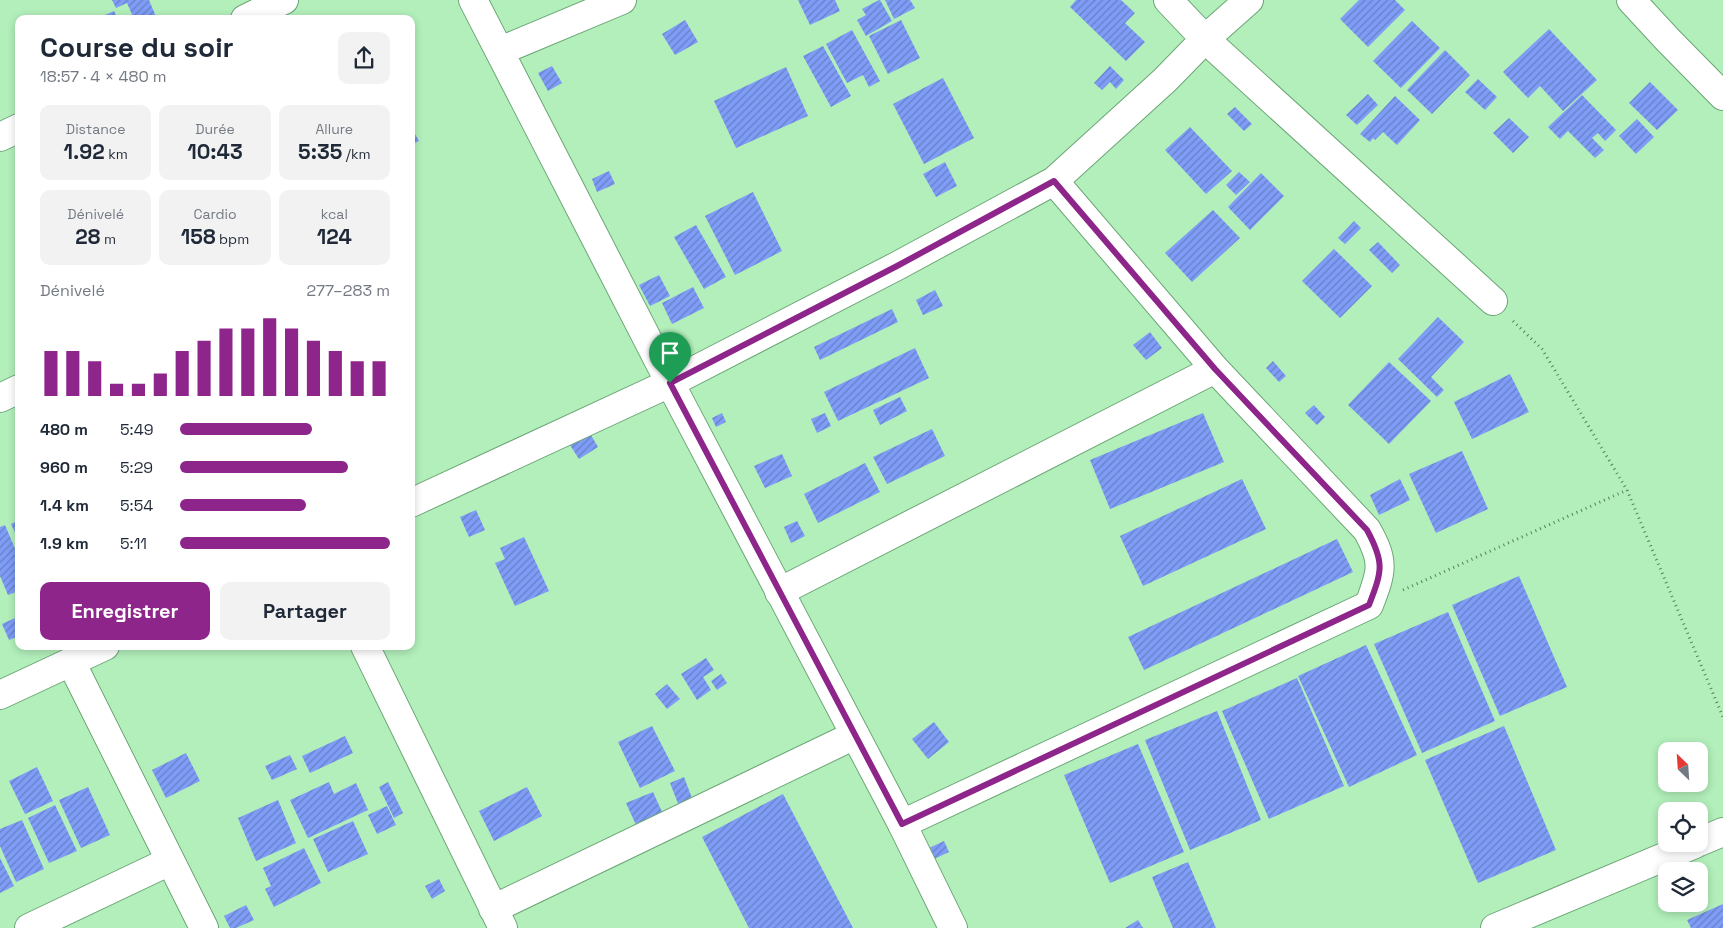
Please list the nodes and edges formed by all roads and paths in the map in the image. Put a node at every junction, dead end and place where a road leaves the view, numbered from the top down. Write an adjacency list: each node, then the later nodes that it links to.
1 (284, 0): 7 (street)
2 (473, 0): 9 (street)
3 (622, 0): 9 (street)
4 (1168, 0): 8 (street)
5 (1249, 0): 8 (street)
6 (1631, 0): 10 (street)
7 (253, 15)
8 (1205, 39): 13 (street); 14 (street)
9 (500, 51): 16 (street)
10 (1723, 96)
11 (15, 130): 12 (street)
12 (0, 137)
13 (1054, 181): 15 (street); 16 (street)
14 (1493, 301): 19 (path)
15 (1215, 369): 21 (street); 22 (street)
16 (670, 383): 20 (street); 21 (street)
17 (15, 391): 18 (street)
18 (0, 398)
19 (1627, 490): 22 (path); 27 (path)
20 (415, 501)
21 (780, 592): 28 (street)
22 (1369, 605): 29 (street)
23 (96, 650): 25 (street)
24 (367, 650): 34 (street)
25 (70, 662): 26 (street); 33 (street)
26 (0, 695)
27 (1723, 717)
28 (855, 735): 29 (street); 34 (street)
29 (902, 824): 35 (street)
30 (1723, 832): 31 (street)
31 (1708, 838)
32 (1676, 852): 38 (street)
33 (170, 861): 36 (street); 37 (street)
34 (498, 918)
35 (946, 926)
36 (28, 928)
37 (204, 928)
38 (1495, 928)

